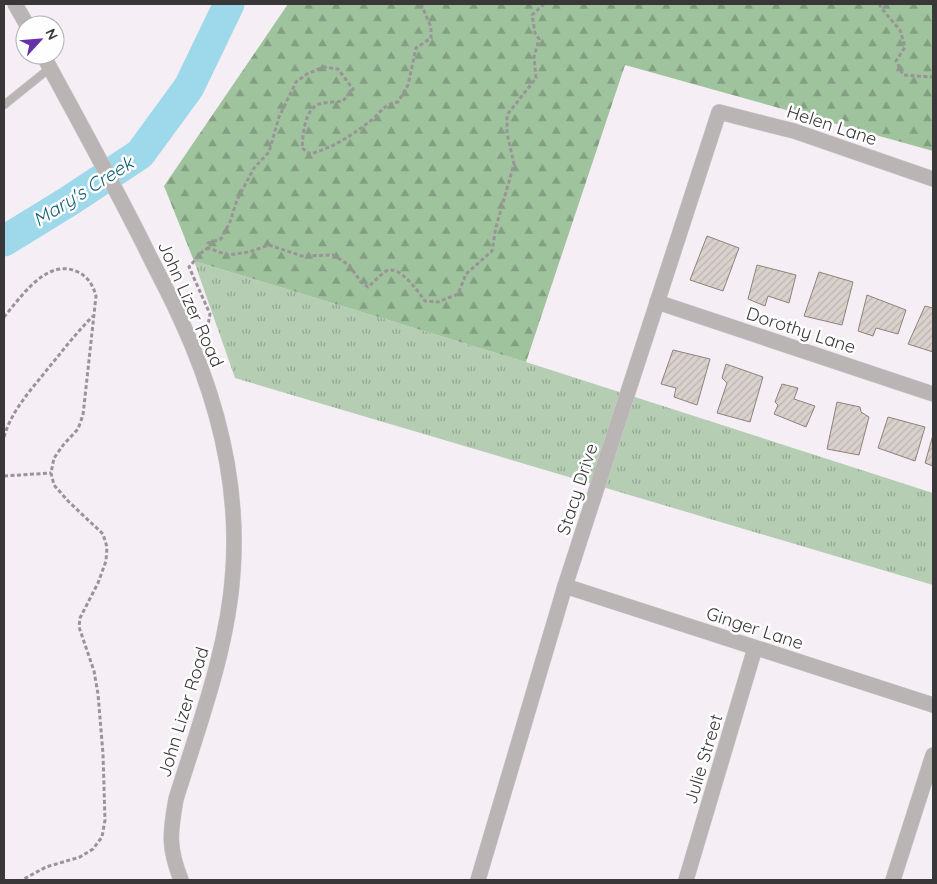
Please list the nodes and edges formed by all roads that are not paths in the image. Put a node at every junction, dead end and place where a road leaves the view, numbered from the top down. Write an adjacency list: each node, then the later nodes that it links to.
1 (15, 4): 2 (street)
2 (21, 15)
3 (43, 65): 5 (lane)
4 (48, 65): 14 (street, John Lizer Road)
5 (4, 105)
6 (719, 112): 7 (street, Helen Lane); 8 (street, Stacy Drive)
7 (933, 179)
8 (657, 302): 9 (street, Dorothy Lane); 10 (street, Stacy Drive)
9 (933, 394)
10 (565, 586): 11 (street, Ginger Lane); 15 (street, Stacy Drive)
11 (756, 648): 12 (street, Ginger Lane); 16 (street, Julie Street)
12 (933, 705)
13 (933, 755): 17 (street)
14 (181, 880)
15 (478, 880)
16 (686, 880)
17 (893, 880)

